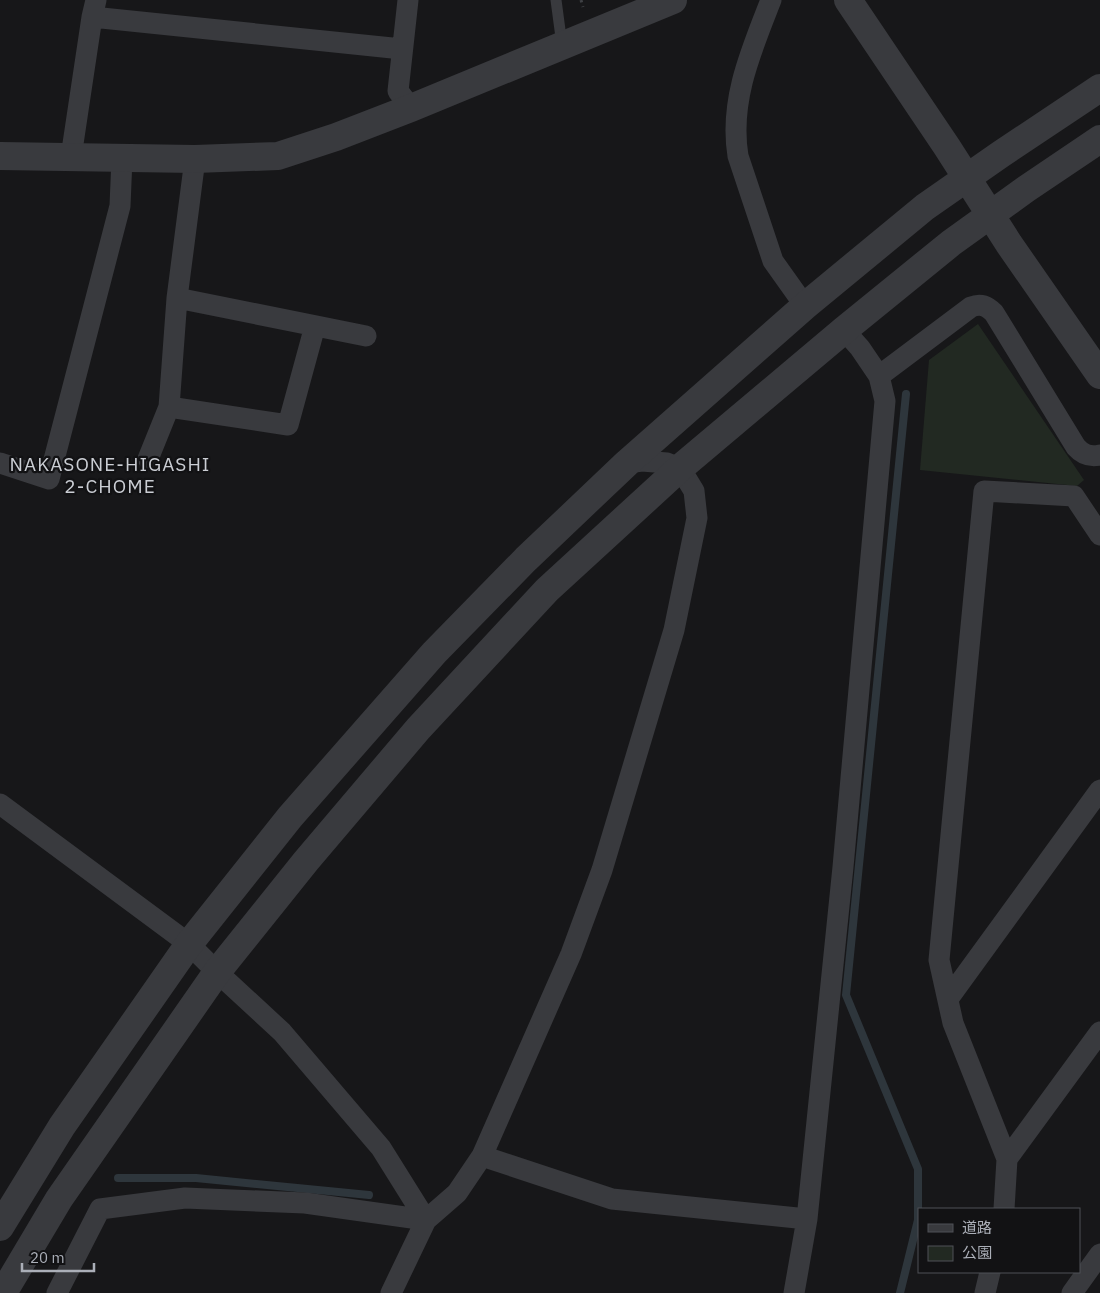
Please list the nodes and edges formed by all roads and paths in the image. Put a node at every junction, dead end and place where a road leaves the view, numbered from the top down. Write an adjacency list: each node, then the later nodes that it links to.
1 (408, 0): 10 (street)
2 (556, 0): 9 (lane)
3 (581, 0): 7 (path)
4 (673, 0): 9 (street)
5 (771, 0): 21 (street)
6 (848, 0): 18 (street)
7 (583, 7)
8 (94, 8): 10 (street); 15 (street)
9 (562, 45): 12 (street)
10 (402, 49): 12 (street)
11 (1100, 88): 18 (street)
12 (411, 108): 17 (street)
13 (1100, 139): 19 (street)
14 (0, 156): 15 (street)
15 (71, 157): 16 (street)
16 (122, 158): 17 (street); 31 (street)
17 (195, 159): 20 (street)
18 (967, 178): 19 (street); 21 (street)
19 (990, 215): 23 (street); 25 (street)
20 (178, 298): 22 (street); 27 (street)
21 (805, 306): 30 (street)
22 (315, 326): 24 (street); 27 (street)
23 (844, 330): 26 (street); 32 (street)
24 (366, 336)
25 (1100, 375)
26 (879, 376): 28 (street); 43 (street)
27 (169, 407): 29 (street)
28 (1100, 455)
29 (148, 459)
30 (627, 462): 32 (street); 36 (street)
31 (0, 464)
32 (680, 468): 37 (street); 40 (street)
33 (1100, 535): 38 (street)
34 (1100, 790): 38 (street)
35 (0, 804): 36 (street)
36 (189, 944): 37 (street); 45 (street)
37 (216, 972): 44 (street); 49 (street)
38 (948, 998): 41 (street)
39 (1100, 1032): 41 (street)
40 (482, 1156): 43 (street); 44 (street)
41 (1007, 1159): 42 (street)
42 (1004, 1208)
43 (807, 1219): 51 (street)
44 (426, 1220): 48 (street); 50 (street)
45 (0, 1227)
46 (1100, 1254): 53 (street)
47 (990, 1273): 52 (street)
48 (393, 1292)
49 (3, 1293)
50 (57, 1293)
51 (794, 1293)
52 (985, 1293)
53 (1072, 1293)

